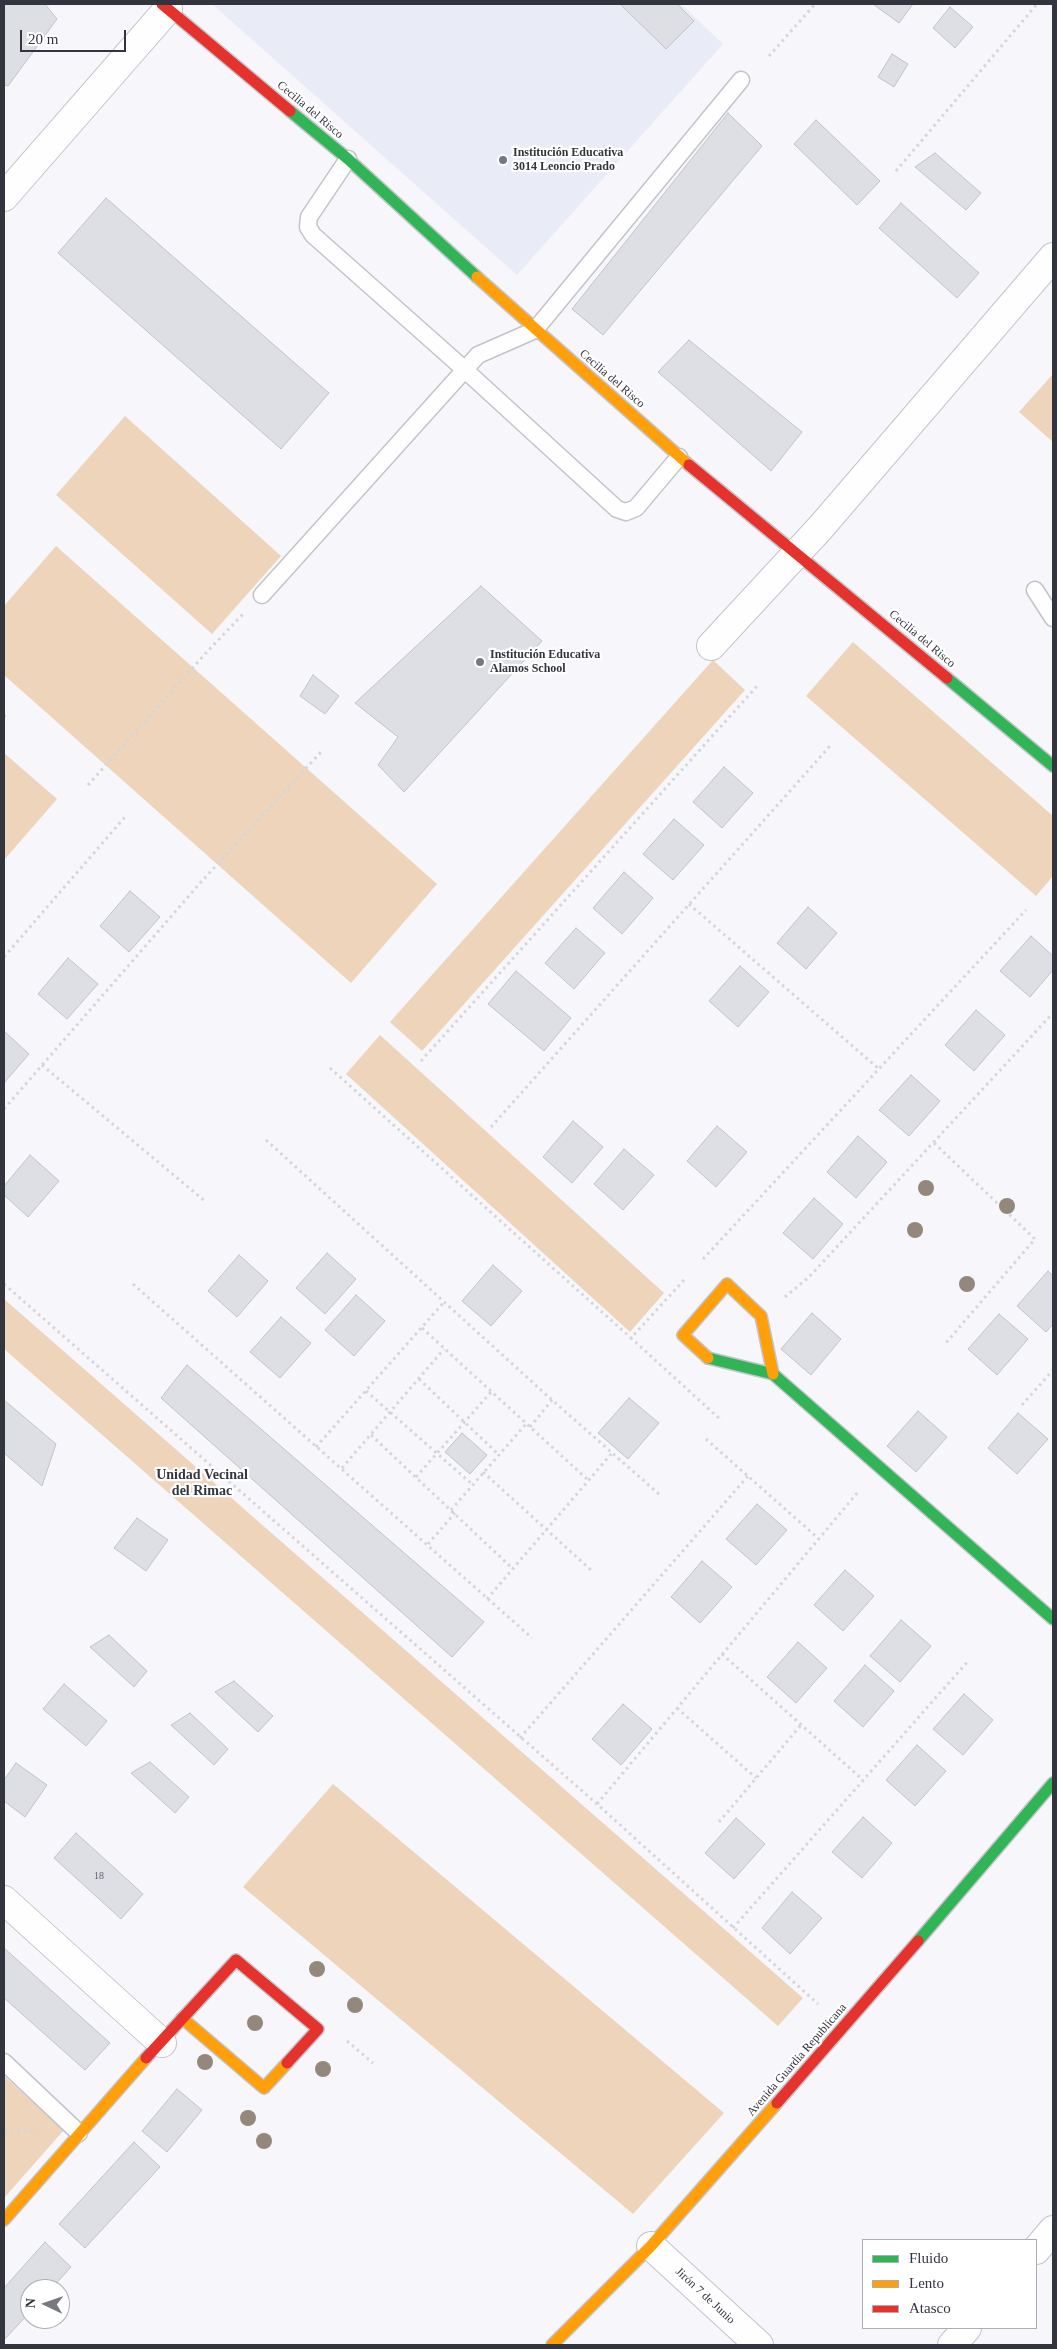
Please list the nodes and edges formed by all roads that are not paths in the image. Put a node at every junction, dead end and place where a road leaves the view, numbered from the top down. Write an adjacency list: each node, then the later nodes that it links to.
1 (165, 6): 3 (street, Cecilia del Risco); 4 (street)
2 (741, 80): 6 (lane)
3 (348, 159): 6 (street, Cecilia del Risco); 7 (lane)
4 (4, 197)
5 (1053, 257): 9 (street)
6 (535, 330): 7 (lane); 8 (street, Cecilia del Risco)
7 (464, 369): 8 (lane); 11 (lane)
8 (679, 456): 9 (street, Cecilia del Risco)
9 (796, 553): 13 (street); 14 (street, Cecilia del Risco)
10 (1035, 590): 12 (lane)
11 (262, 595)
12 (1053, 618)
13 (711, 646)
14 (1053, 766)
15 (774, 1374): 15 (street); 16 (street)
16 (1053, 1619)
17 (1053, 1783): 25 (street, Avenida Guardia Republicana)
18 (4, 1900): 20 (street)
19 (182, 2018): 19 (street); 20 (street)
20 (162, 2043): 22 (street)
21 (4, 2062): 22 (lane)
22 (80, 2134): 23 (street)
23 (4, 2220)
24 (1053, 2230): 26 (street)
25 (652, 2246): 28 (street, Avenida Guardia Republicana); 29 (street, Jirón 7 de Junio)
26 (1037, 2249)
27 (966, 2329): 30 (street)
28 (552, 2345)
29 (760, 2345)
30 (952, 2345)

